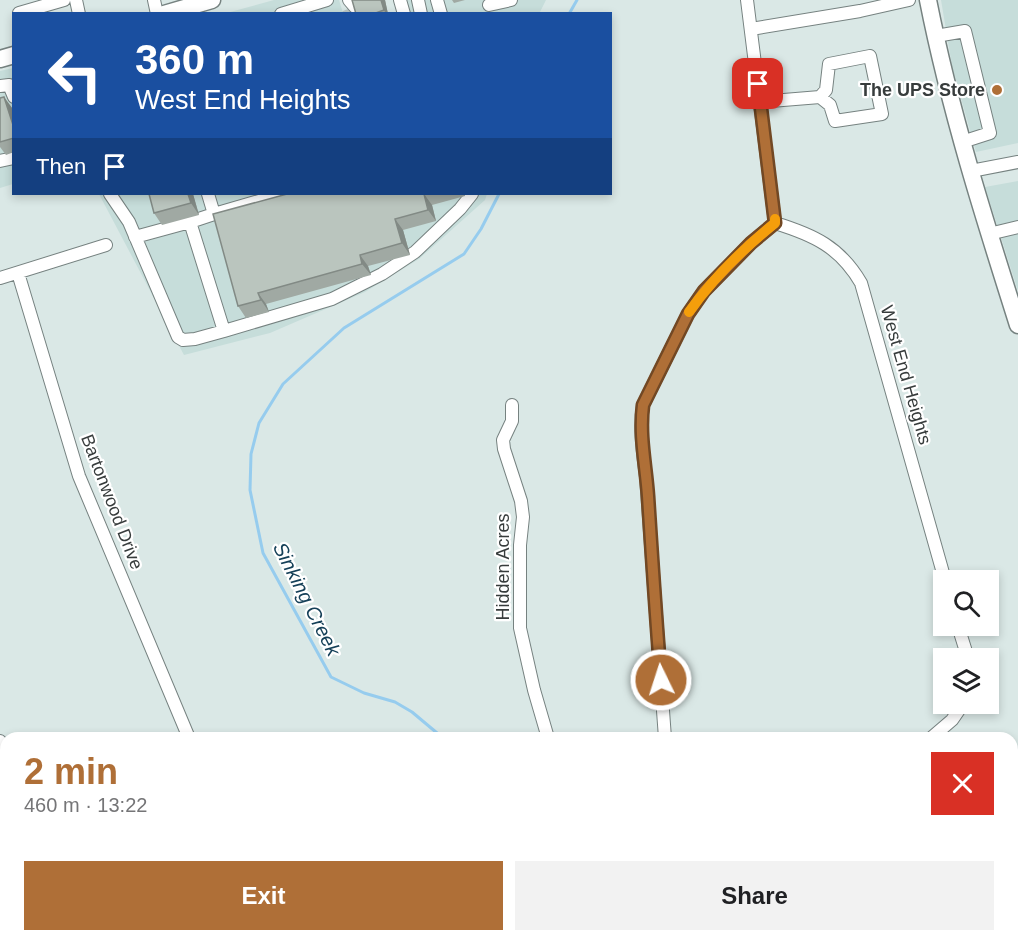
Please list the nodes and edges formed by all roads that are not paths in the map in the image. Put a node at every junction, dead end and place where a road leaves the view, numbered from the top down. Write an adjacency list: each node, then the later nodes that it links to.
1 (64, 0): 9 (street)
2 (212, 0): 10 (main road)
3 (327, 0): 11 (street)
4 (512, 0): 8 (street)
5 (747, 0): 12 (street)
6 (909, 0): 12 (street)
7 (928, 0): 13 (main road)
8 (488, 6)
9 (22, 12)
10 (171, 12)
11 (285, 12)
12 (751, 29): 15 (street)
13 (936, 36): 16 (main road); 16 (street)
14 (820, 97): 14 (street); 15 (street)
15 (760, 102): 25 (street)
16 (962, 142): 18 (main road)
17 (1018, 162): 18 (street)
18 (971, 171): 27 (main road)
19 (111, 195): 28 (street)
20 (208, 195): 23 (street)
21 (280, 195): 23 (street)
22 (471, 195): 33 (street)
23 (214, 214): 24 (street)
24 (190, 222): 28 (street); 33 (street)
25 (775, 223): 35 (street, West End Heights); 39 (street)
26 (1018, 227): 27 (street)
27 (989, 234): 32 (main road)
28 (135, 237): 33 (street)
29 (106, 245): 30 (street)
30 (18, 273): 31 (street); 37 (street, Bartonwood Drive)
31 (0, 278)
32 (1018, 325)
33 (224, 331)
34 (512, 405): 38 (street, Hidden Acres)
35 (942, 570)
36 (956, 714): 40 (street)
37 (186, 732)
38 (546, 732)
39 (665, 732)
40 (938, 732)

